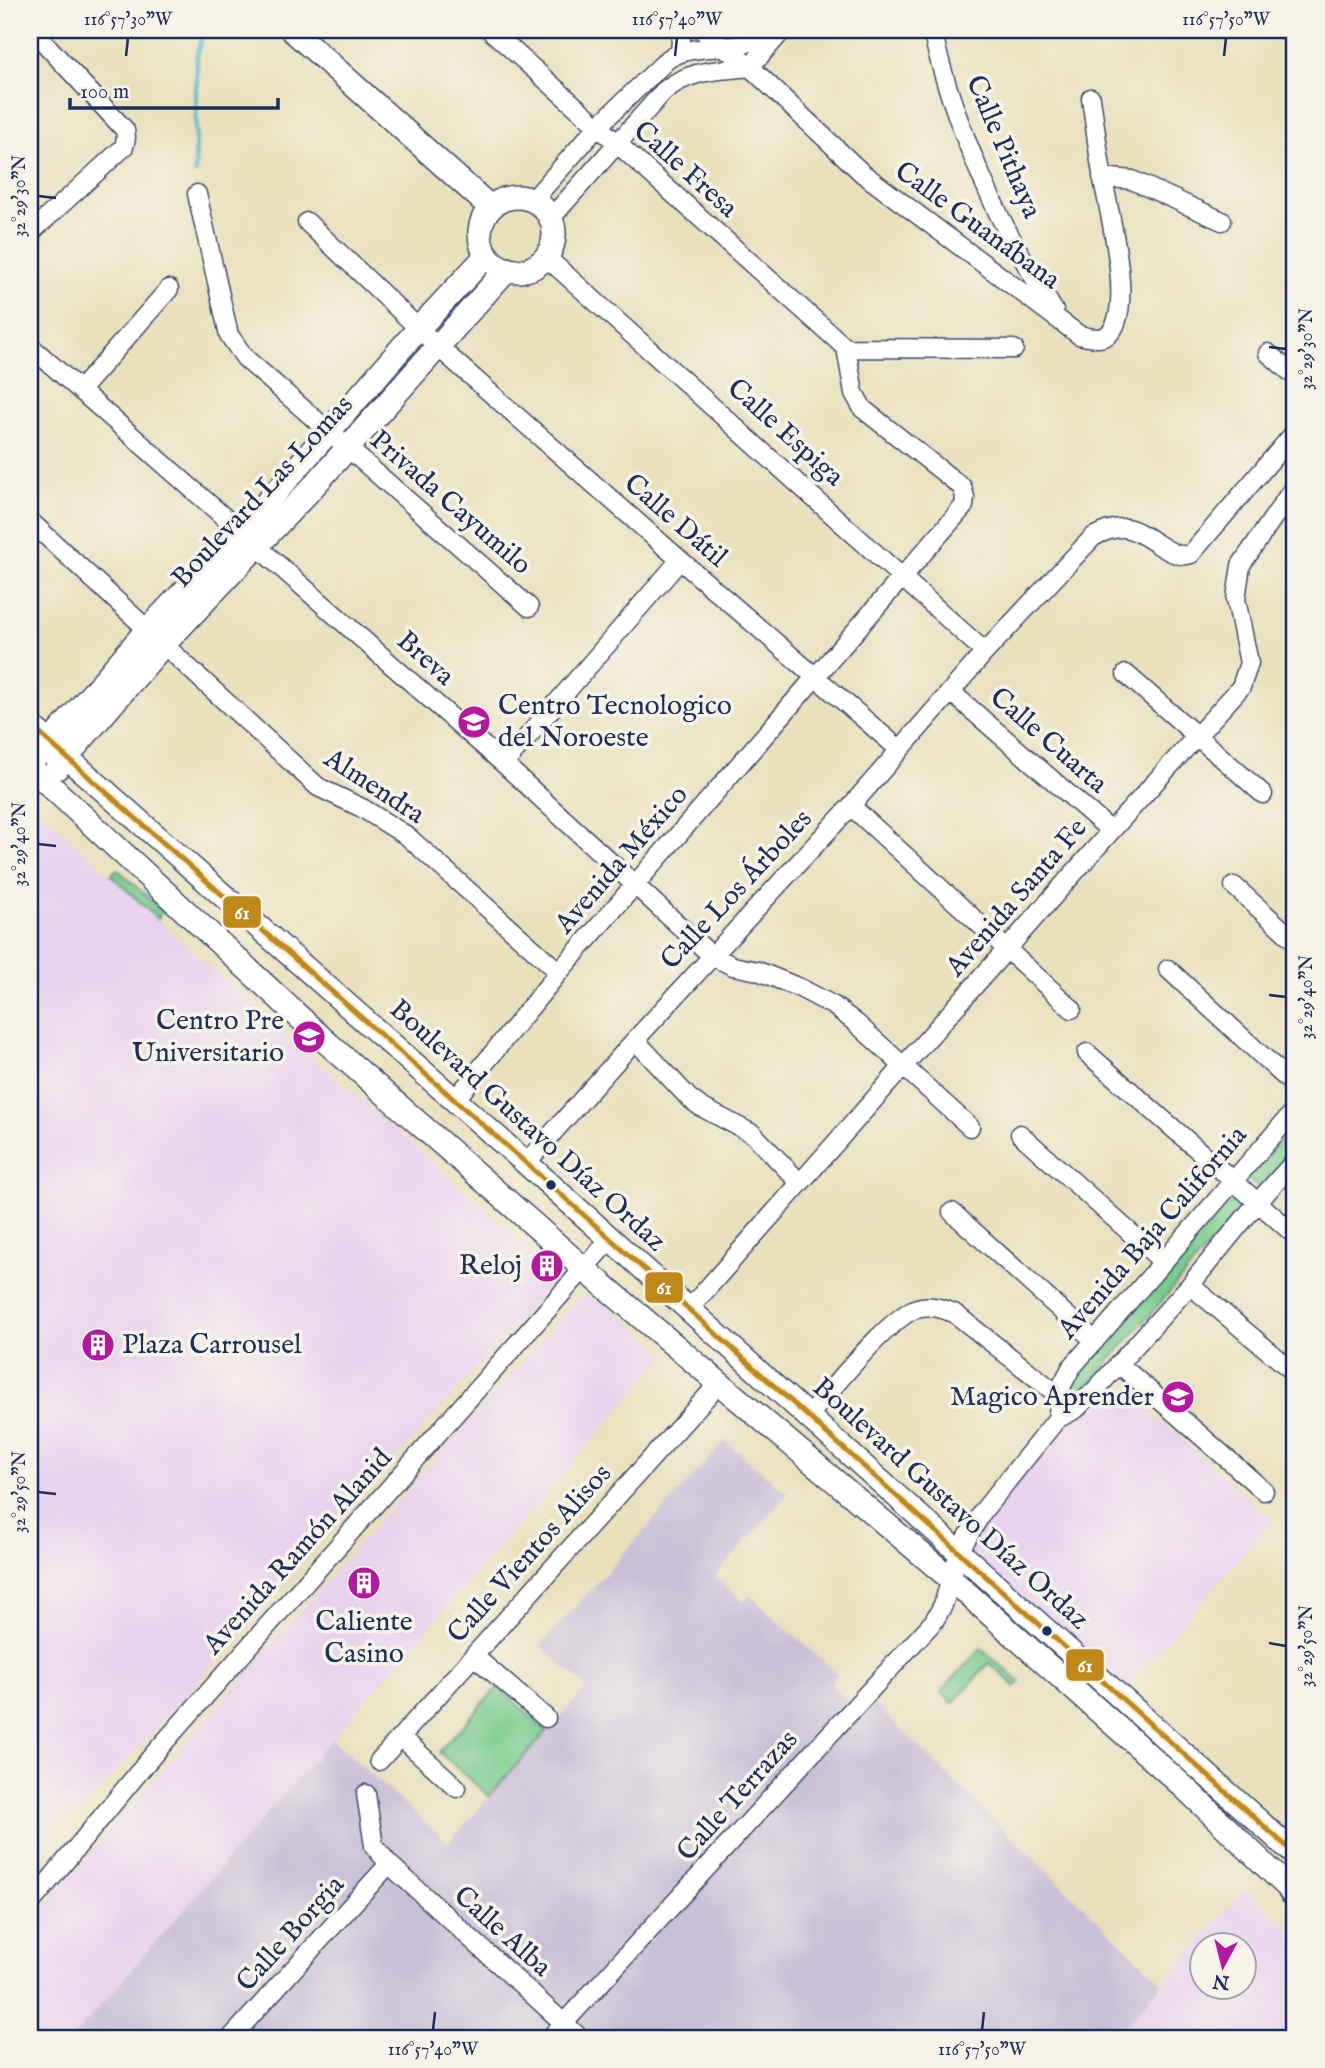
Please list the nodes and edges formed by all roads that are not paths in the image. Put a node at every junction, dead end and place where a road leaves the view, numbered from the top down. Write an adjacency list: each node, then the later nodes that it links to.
1 (292, 30): 20 (main road)
2 (490, 30): 15 (street, Calle Fresa)
3 (682, 30): 12 (street)
4 (702, 30): 11 (street, Calle Guanábana)
5 (770, 30): 11 (street)
6 (783, 30): 13 (street)
7 (932, 30): 29 (street, Calle Pithaya)
8 (1286, 30): 10 (street)
9 (30, 34): 24 (street)
10 (1295, 34)
11 (725, 47): 12 (street); 13 (street, Calle Guanábana)
12 (680, 51): 15 (street)
13 (750, 67): 16 (street); 29 (street, Calle Guanábana)
14 (1091, 98): 17 (street, Calle Guanábana)
15 (598, 126): 16 (street, Calle Fresa); 19 (street)
16 (617, 145): 21 (street); 33 (street, Calle Fresa)
17 (1102, 177): 22 (street); 29 (street, Calle Guanábana)
18 (197, 194): 38 (street, Privada Cayumilo)
19 (533, 200): 20 (main road); 21 (main road)
20 (491, 208): 25 (main road)
21 (551, 218): 26 (main road)
22 (1222, 221)
23 (307, 222): 30 (street, Calle Dátil)
24 (30, 233)
25 (487, 255): 27 (main road); 30 (main road, Boulevard Las Lomas)
26 (546, 257): 27 (main road); 45 (street, Calle Espiga)
27 (506, 269): 31 (main road, Boulevard Las Lomas)
28 (169, 289): 37 (street)
29 (1057, 317)
30 (419, 328): 31 (street, Calle Dátil); 38 (main road, Boulevard Las Lomas)
31 (436, 345): 40 (main road, Boulevard Las Lomas); 44 (street, Calle Dátil)
32 (30, 346): 37 (street, Breva)
33 (846, 348): 34 (street); 45 (street, Avenida México)
34 (1014, 349)
35 (1268, 353): 36 (street)
36 (1295, 376)
37 (79, 390): 43 (street, Breva)
38 (328, 432): 40 (street, Privada Cayumilo); 43 (main road, Boulevard Las Lomas)
39 (1295, 432): 48 (street, Calle Los Árboles)
40 (346, 447): 43 (main road, Boulevard Las Lomas); 46 (street, Privada Cayumilo)
41 (1295, 488): 53 (street, Avenida Santa Fe)
42 (30, 522): 47 (street, Almendra)
43 (249, 538): 47 (main road, Boulevard Las Lomas); 56 (street, Breva)
44 (680, 560): 50 (street, Calle Dátil); 56 (street)
45 (902, 579): 48 (street, Calle Espiga); 50 (street, Avenida México)
46 (529, 607)
47 (155, 637): 54 (main road, Boulevard Las Lomas); 67 (street, Almendra)
48 (985, 652): 51 (street, Calle Los Árboles)
49 (1126, 674): 53 (street)
50 (816, 678): 55 (street, Calle Dátil); 61 (street, Avenida México)
51 (951, 691): 55 (street, Calle Los Árboles); 60 (street, Calle Cuarta)
52 (30, 726): 54 (main road, Boulevard Gustavo Díaz Ordaz)
53 (1197, 736): 58 (street); 60 (street, Avenida Santa Fe)
54 (57, 750): 57 (main road, Boulevard Las Lomas); 73 (main road, Boulevard Gustavo Díaz Ordaz)
55 (900, 750): 59 (street, Calle Los Árboles)
56 (504, 764): 61 (street, Breva)
57 (33, 775): 86 (main road, Boulevard Gustavo Díaz Ordaz)
58 (1263, 794)
59 (851, 806): 64 (street); 65 (street, Calle Los Árboles)
60 (1111, 831): 64 (street, Avenida Santa Fe)
61 (636, 884): 65 (street, Breva); 67 (street, Avenida México)
62 (1234, 886): 63 (street)
63 (1295, 941)
64 (1007, 951): 68 (street); 71 (street, Avenida Santa Fe)
65 (712, 956): 69 (street, Calle Los Árboles); 71 (street)
66 (1168, 969): 72 (street)
67 (559, 972): 73 (street, Avenida México)
68 (1072, 1009)
69 (635, 1040): 78 (street, Calle Los Árboles); 80 (street)
70 (1087, 1053): 79 (street)
71 (903, 1066): 75 (street); 80 (street, Avenida Santa Fe)
72 (1295, 1086)
73 (454, 1101): 78 (main road, Boulevard Gustavo Díaz Ordaz)
74 (1295, 1110): 79 (street, Avenida Baja California)
75 (970, 1127)
76 (1020, 1134): 85 (street)
77 (1295, 1161): 81 (street)
78 (526, 1163): 84 (main road, Boulevard Gustavo Díaz Ordaz)
79 (1234, 1181): 81 (street); 85 (street, Avenida Baja California)
80 (800, 1183): 88 (street, Avenida Santa Fe)
81 (1257, 1203): 83 (street); 87 (street)
82 (952, 1212): 89 (street)
83 (1295, 1235)
84 (610, 1239): 86 (street, Avenida Ramón Alanid); 88 (main road, Boulevard Gustavo Díaz Ordaz)
85 (1163, 1262): 89 (street, Avenida Baja California)
86 (583, 1268): 92 (main road, Boulevard Gustavo Díaz Ordaz); 109 (street, Avenida Ramón Alanid)
87 (1190, 1285): 90 (street); 91 (street)
88 (689, 1309): 95 (main road, Boulevard Gustavo Díaz Ordaz)
89 (1094, 1341): 93 (street, Avenida Baja California)
90 (1119, 1364): 94 (street); 97 (street)
91 (1295, 1373)
92 (719, 1382): 99 (main road, Boulevard Gustavo Díaz Ordaz); 100 (street, Calle Vientos Alisos)
93 (1060, 1396): 94 (street); 95 (street); 96 (street, Avenida Baja California)
94 (1076, 1409): 96 (street)
95 (808, 1416): 98 (main road, Boulevard Gustavo Díaz Ordaz)
96 (1057, 1419): 98 (street)
97 (1264, 1491)
98 (960, 1550): 99 (street); 106 (main road, Boulevard Gustavo Díaz Ordaz)
99 (952, 1580): 108 (main road, Boulevard Gustavo Díaz Ordaz); 110 (street, Calle Terrazas)
100 (474, 1656): 101 (street); 102 (street, Calle Vientos Alisos)
101 (546, 1718)
102 (401, 1737): 103 (street, Calle Vientos Alisos); 104 (street)
103 (379, 1761)
104 (457, 1788)
105 (366, 1794): 107 (street, Calle Alba)
106 (1295, 1854)
107 (389, 1864): 110 (street, Calle Alba); 111 (street, Calle Borgia)
108 (1294, 1892)
109 (30, 1903)
110 (563, 2023): 112 (street, Calle Terrazas); 113 (street, Calle Alba)
111 (231, 2038)
112 (550, 2038)
113 (580, 2038)

